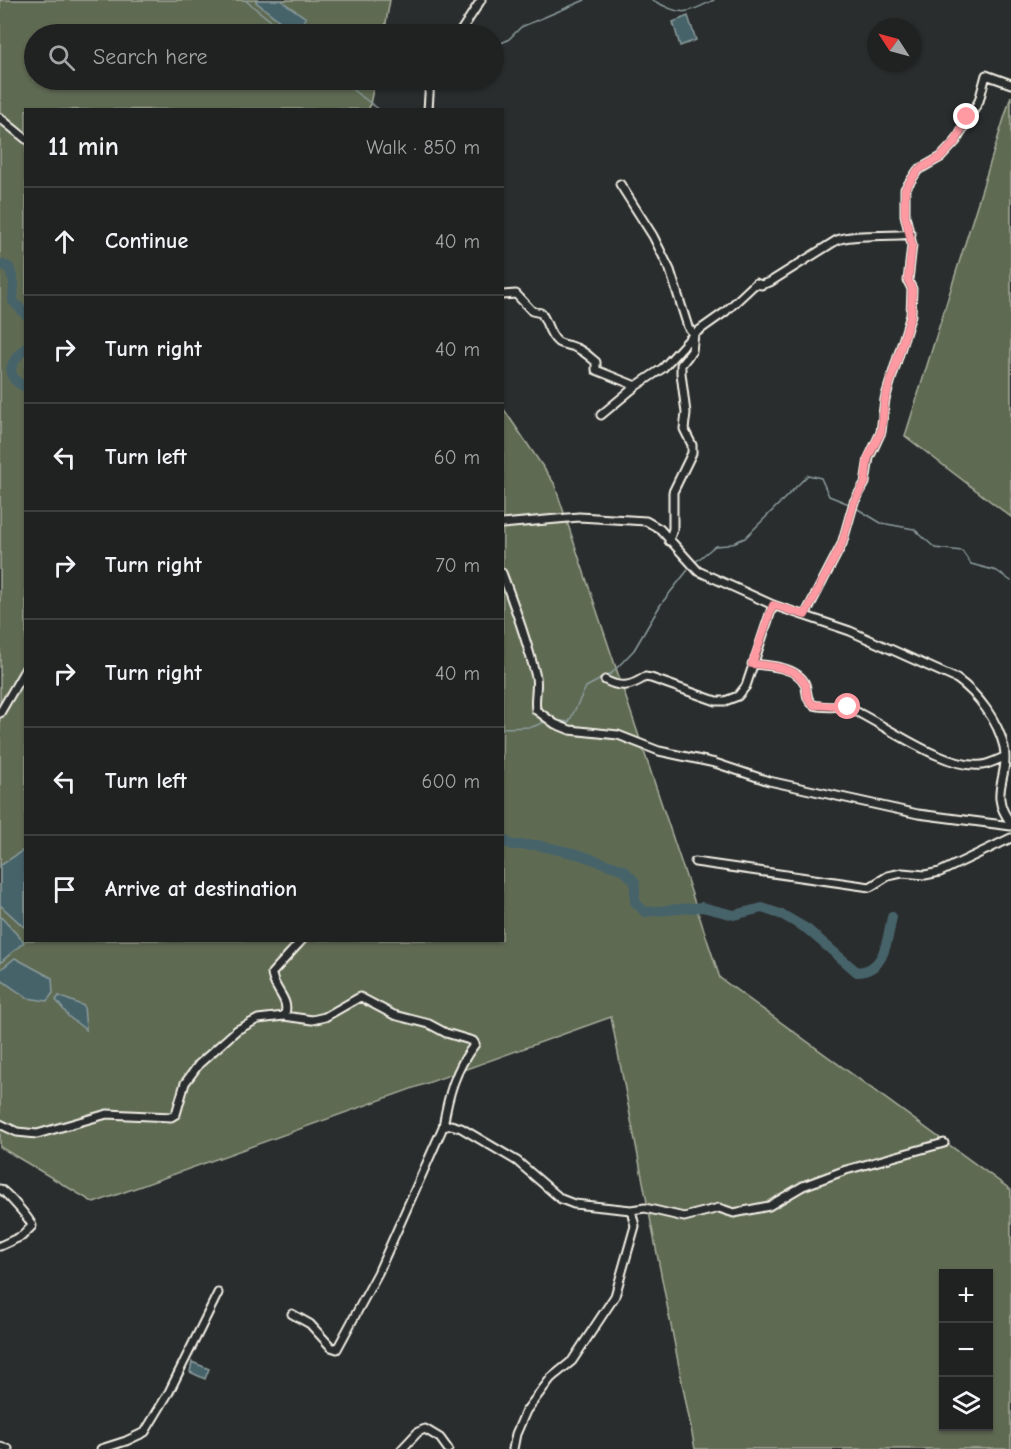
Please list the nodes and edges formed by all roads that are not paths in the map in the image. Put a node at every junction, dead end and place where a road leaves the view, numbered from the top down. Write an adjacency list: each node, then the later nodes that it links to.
1 (481, 0): 2 (street)
2 (465, 24)
3 (1011, 84): 9 (street)
4 (429, 90): 5 (street)
5 (428, 108)
6 (0, 118): 7 (street)
7 (24, 137)
8 (620, 184): 11 (street)
9 (911, 234): 11 (street); 18 (street)
10 (504, 294): 12 (street)
11 (694, 334): 12 (street); 15 (street)
12 (636, 386): 13 (street)
13 (601, 414)
14 (504, 524): 15 (street)
15 (669, 541): 17 (street)
16 (504, 578): 25 (street)
17 (773, 605): 18 (street); 19 (street)
18 (805, 615): 23 (street)
19 (752, 664): 21 (street); 24 (street)
20 (24, 671): 22 (street)
21 (605, 680)
22 (0, 713)
23 (1007, 746): 24 (street)
24 (1004, 757): 25 (street)
25 (1011, 825)
26 (1011, 838): 27 (street)
27 (695, 862)
28 (300, 942): 29 (street)
29 (284, 1016): 30 (street); 31 (street)
30 (0, 1124)
31 (444, 1127): 34 (street); 37 (street)
32 (944, 1143): 34 (street)
33 (0, 1189): 35 (street)
34 (631, 1210): 43 (street)
35 (0, 1246)
36 (218, 1293): 40 (street)
37 (292, 1314)
38 (0, 1446): 39 (street)
39 (8, 1449)
40 (101, 1449)
41 (402, 1449): 42 (street)
42 (448, 1449)
43 (513, 1449)

